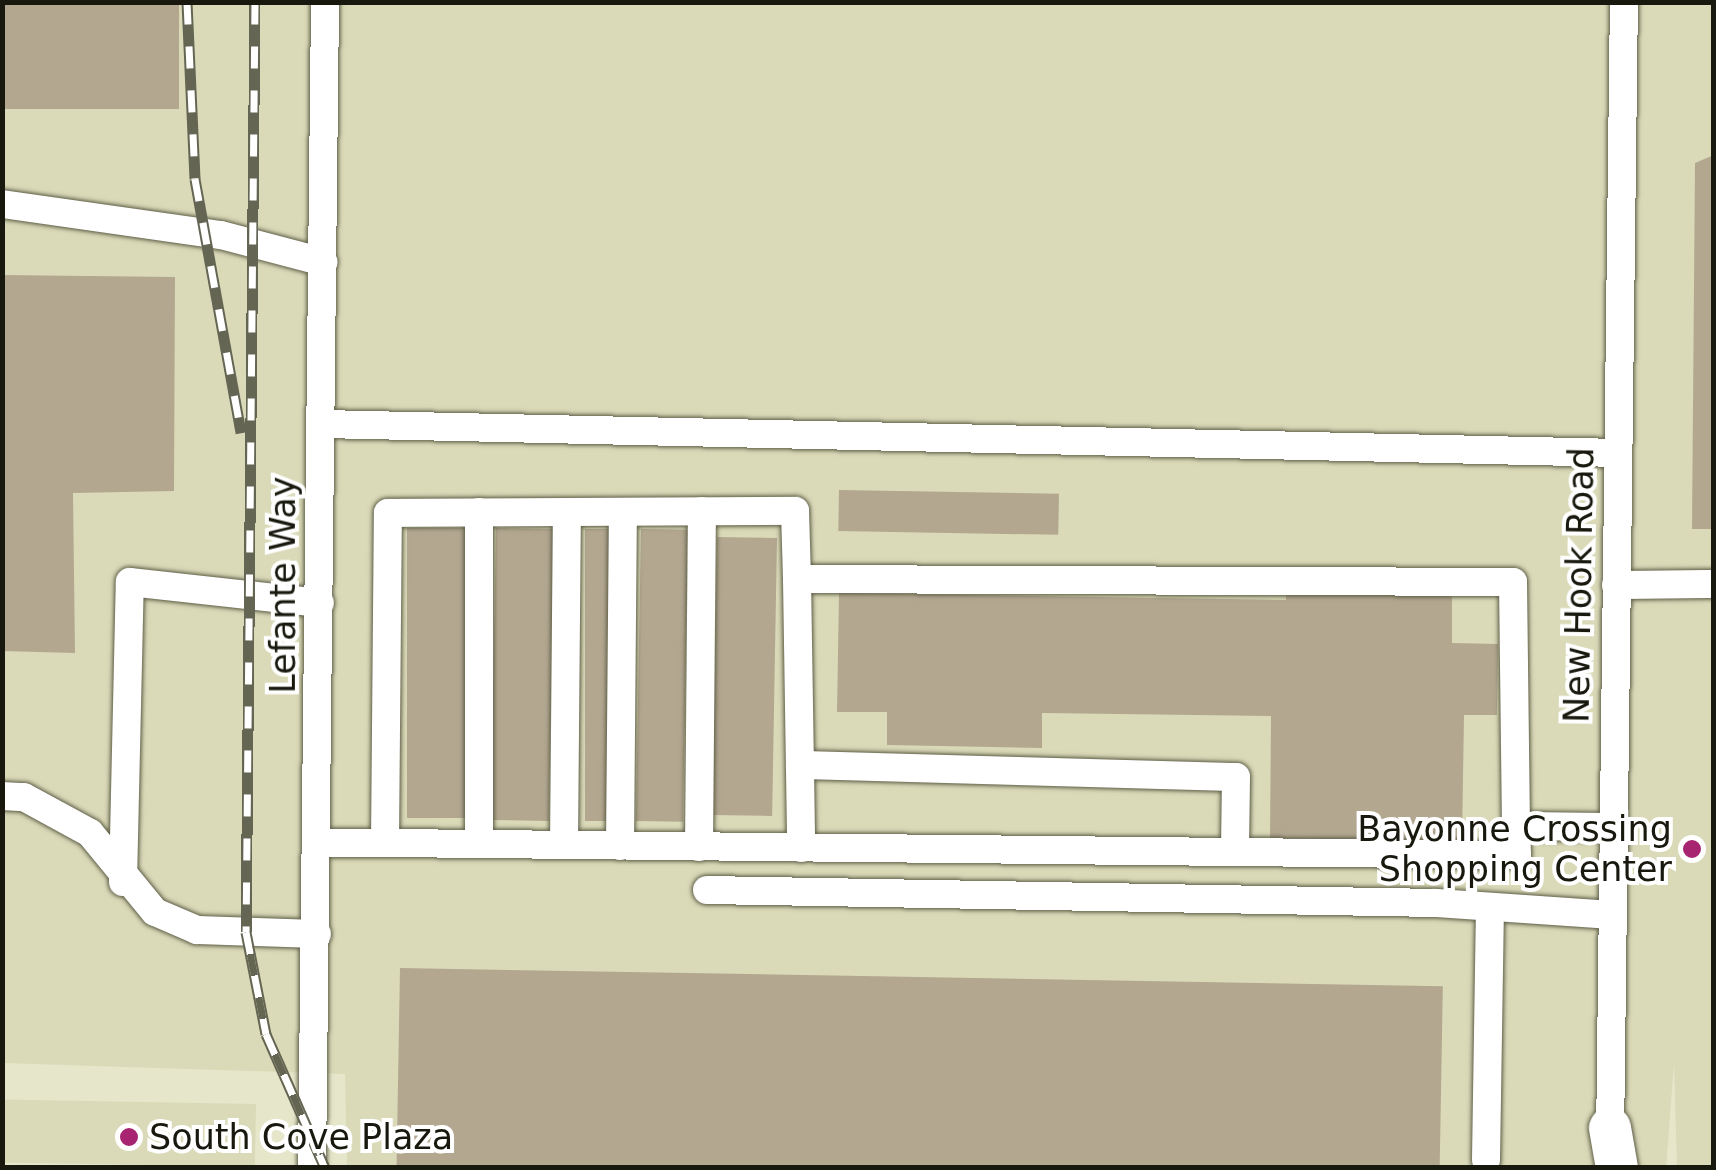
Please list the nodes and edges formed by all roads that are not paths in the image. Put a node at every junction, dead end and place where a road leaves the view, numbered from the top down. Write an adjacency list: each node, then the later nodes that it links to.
1 (325, 2): 4 (street, Lefante Way)
2 (1624, 2): 6 (street, New Hook Road)
3 (2, 204): 4 (street)
4 (323, 262): 5 (street, Lefante Way)
5 (322, 424): 6 (street); 14 (street, Lefante Way)
6 (1618, 452): 13 (street, New Hook Road)
7 (702, 511): 10 (street); 11 (street); 24 (street)
8 (479, 512): 9 (street); 20 (street); 21 (street)
9 (566, 512): 10 (street); 22 (street)
10 (623, 512): 23 (street)
11 (797, 579): 15 (street); 17 (street)
12 (1714, 584): 13 (street)
13 (1616, 585): 18 (street, New Hook Road)
14 (320, 603): 19 (street, Lefante Way); 27 (street)
15 (800, 765): 25 (street); 26 (street)
16 (2, 796): 27 (street)
17 (1516, 826): 18 (street); 26 (street)
18 (1614, 826): 30 (street, New Hook Road)
19 (318, 843): 20 (street); 31 (street, Lefante Way)
20 (386, 843): 21 (street)
21 (478, 844): 22 (street)
22 (564, 845): 23 (street)
23 (620, 846): 24 (street)
24 (699, 847): 25 (street)
25 (802, 848): 26 (street)
26 (1235, 852)
27 (123, 882): 31 (street)
28 (707, 890): 29 (street)
29 (1490, 907): 30 (street); 33 (street)
30 (1613, 915): 32 (street, New Hook Road)
31 (317, 934): 34 (street, Lefante Way)
32 (1612, 1154)
33 (1486, 1160)
34 (312, 1168)

